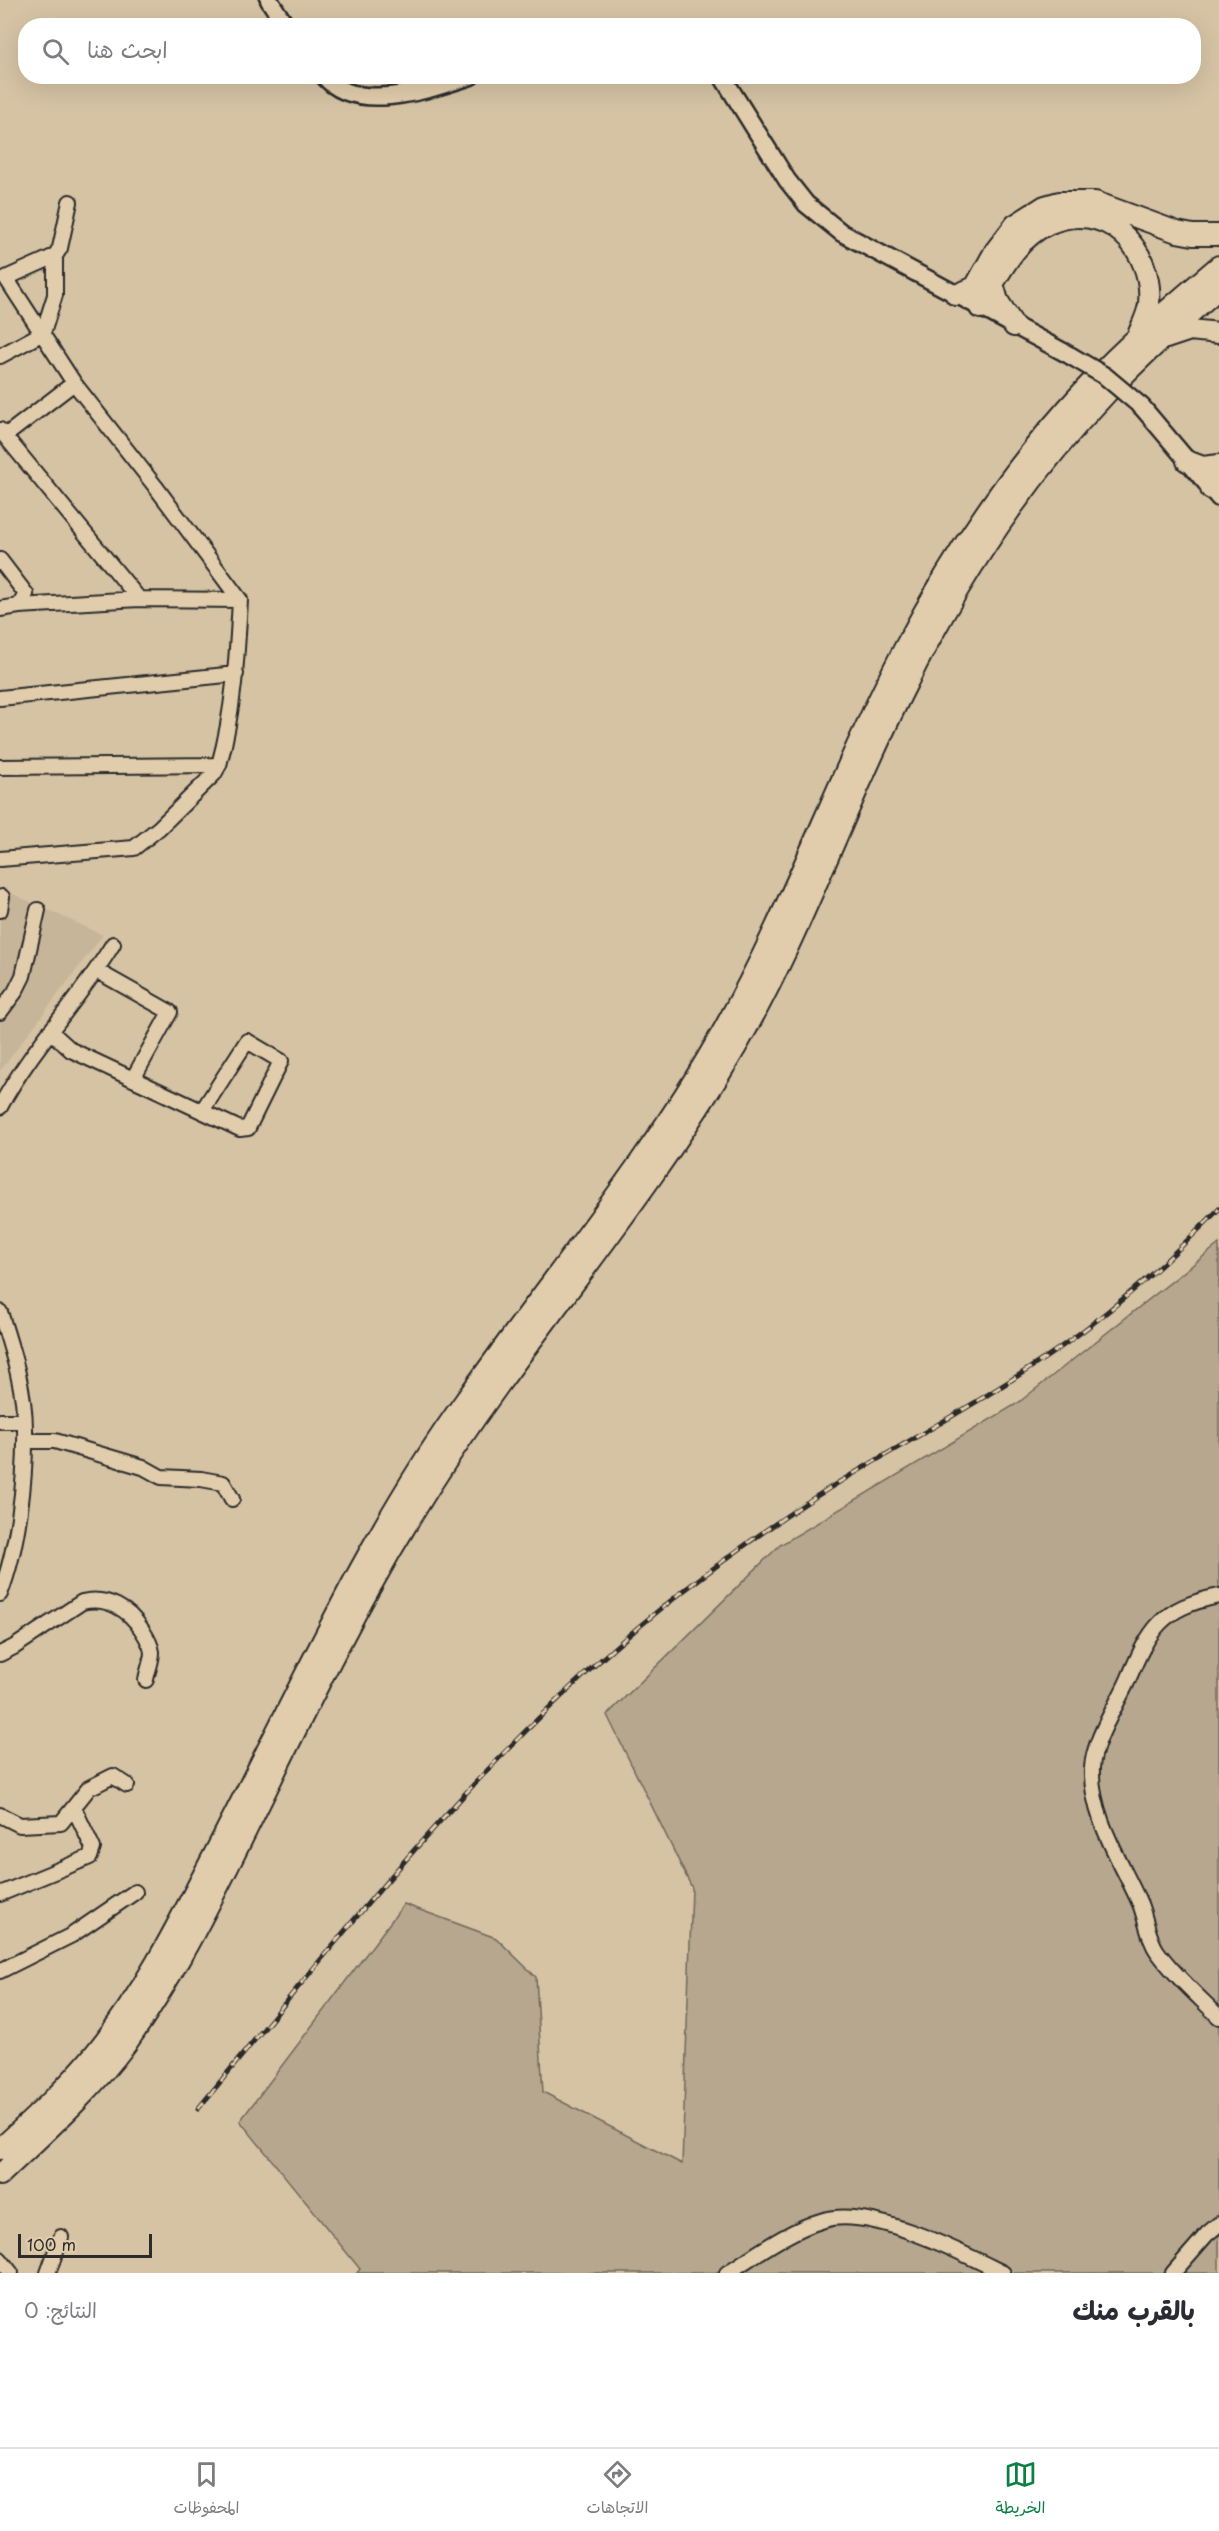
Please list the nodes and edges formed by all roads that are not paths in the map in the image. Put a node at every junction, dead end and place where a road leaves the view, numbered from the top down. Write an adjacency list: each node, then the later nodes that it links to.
1 (269, 0): 2 (main road)
2 (281, 18)
3 (334, 84): 4 (main road)
4 (446, 84)
5 (727, 84): 12 (main road)
6 (70, 202): 8 (street)
7 (1219, 235): 12 (highway)
8 (55, 256): 10 (street); 14 (street)
9 (1219, 266): 16 (highway)
10 (3, 279): 14 (street)
11 (1219, 288): 17 (highway)
12 (975, 295): 13 (highway); 16 (highway)
13 (1014, 326): 21 (main road, bridge)
14 (43, 333): 18 (street); 19 (street)
15 (1219, 333): 17 (highway)
16 (1137, 338): 23 (highway)
17 (1156, 344): 23 (highway)
18 (0, 356)
19 (74, 383): 20 (street); 28 (street)
20 (2, 433): 27 (street)
21 (1187, 461): 22 (highway); 24 (main road)
22 (1219, 465): 24 (highway)
23 (1026, 473): 25 (highway)
24 (1213, 487)
25 (991, 521): 60 (highway); 61 (highway)
26 (0, 560): 29 (street)
27 (139, 599): 28 (street); 29 (street)
28 (240, 600): 31 (street)
29 (19, 606): 30 (street)
30 (0, 609)
31 (236, 674): 32 (street); 33 (street)
32 (0, 698)
33 (219, 765): 34 (street); 35 (street)
34 (0, 767)
35 (0, 859)
36 (38, 910): 39 (street)
37 (113, 944): 38 (street)
38 (98, 971): 40 (street); 41 (street)
39 (0, 1012)
40 (50, 1031): 41 (street); 42 (street)
41 (133, 1079): 43 (street)
42 (0, 1107)
43 (202, 1111): 43 (street)
44 (0, 1312): 46 (street)
45 (0, 1421): 46 (street)
46 (24, 1421): 47 (street)
47 (25, 1441): 48 (street); 49 (street)
48 (232, 1499)
49 (0, 1594)
50 (1219, 1596): 59 (street)
51 (0, 1654): 52 (street)
52 (146, 1680)
53 (127, 1785): 54 (street)
54 (74, 1808): 55 (street); 57 (street)
55 (0, 1815)
56 (135, 1892): 58 (street)
57 (0, 1893)
58 (0, 1971)
59 (1219, 2017)
60 (0, 2149)
61 (0, 2175)
62 (1219, 2224): 69 (street)
63 (61, 2237): 66 (street)
64 (0, 2259): 65 (street)
65 (11, 2273)
66 (48, 2273)
67 (727, 2273): 68 (street)
68 (1003, 2273)
69 (1173, 2273)

